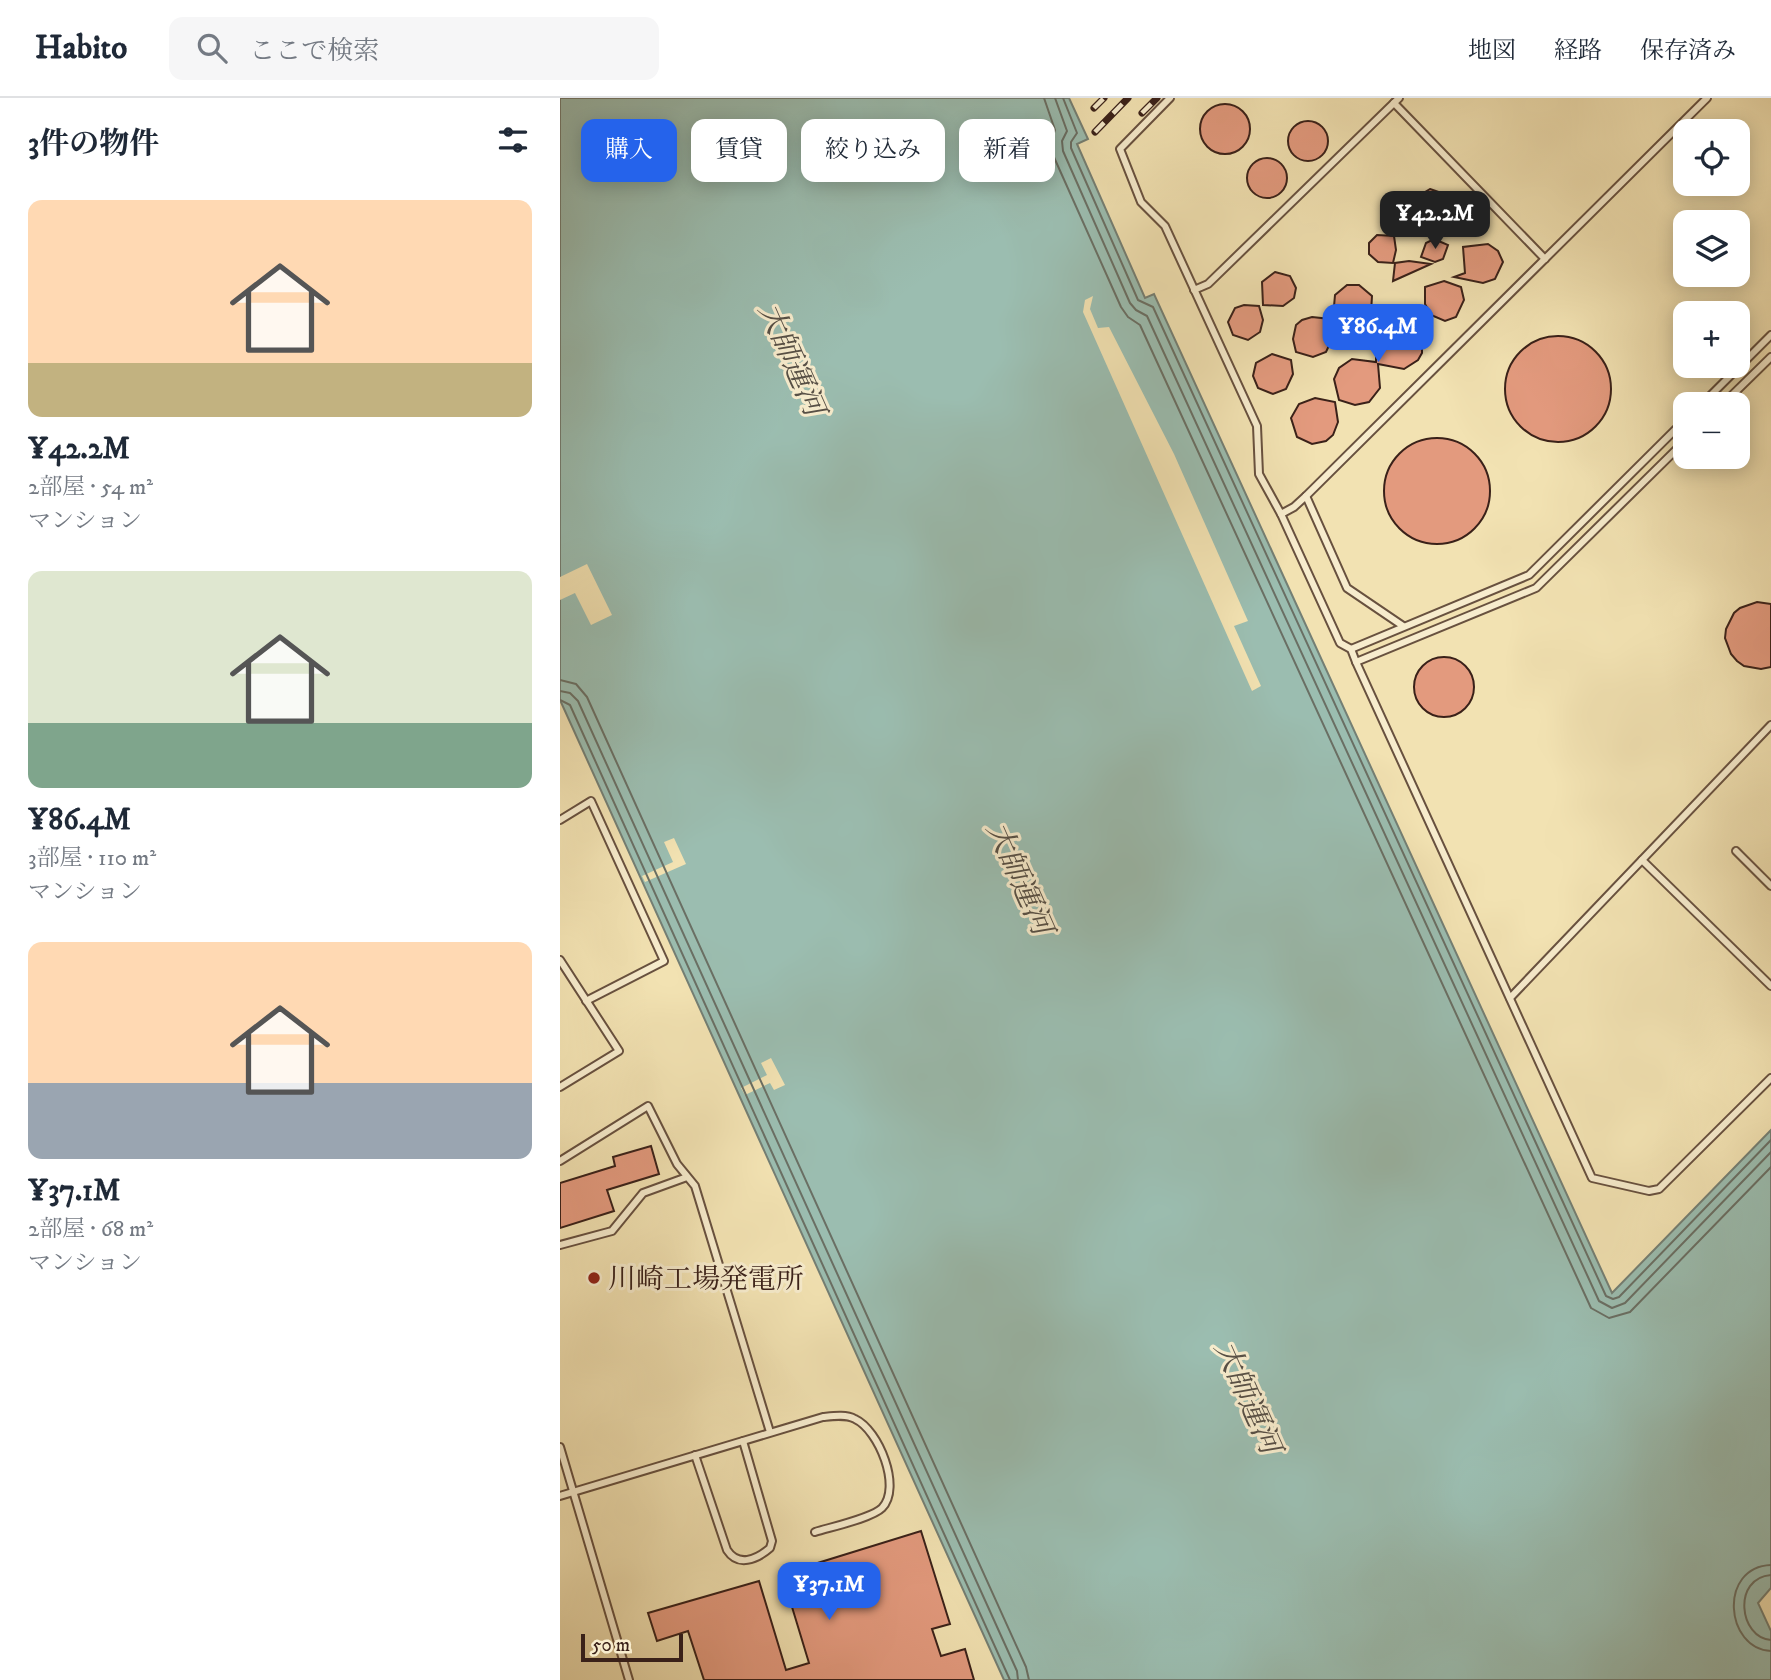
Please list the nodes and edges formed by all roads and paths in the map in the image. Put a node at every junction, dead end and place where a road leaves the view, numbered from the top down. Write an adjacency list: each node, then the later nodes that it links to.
1 (1170, 98): 5 (lane)
2 (1707, 98): 4 (lane)
3 (1396, 101): 4 (lane); 5 (lane)
4 (1545, 259): 12 (lane)
5 (1194, 290): 13 (lane)
6 (1771, 335): 8 (lane)
7 (1771, 357): 9 (lane)
8 (1714, 392)
9 (1735, 392)
10 (1673, 432): 14 (lane)
11 (1673, 453): 16 (lane)
12 (1306, 496): 13 (lane); 14 (lane)
13 (1281, 514): 15 (lane)
14 (1403, 626): 15 (lane)
15 (1351, 649): 16 (lane)
16 (1356, 662): 24 (lane)
17 (1771, 725): 20 (lane)
18 (560, 820): 25 (lane)
19 (1736, 851): 21 (lane)
20 (1642, 860): 23 (lane); 24 (lane)
21 (1771, 886)
22 (560, 960): 25 (lane)
23 (1771, 986)
24 (1510, 998): 26 (lane)
25 (586, 1001): 27 (lane)
26 (1771, 1078)
27 (560, 1087)
28 (560, 1161): 29 (lane)
29 (687, 1177): 30 (lane); 31 (lane)
30 (560, 1245)
31 (771, 1432): 32 (lane); 37 (lane)
32 (743, 1441): 34 (lane); 34 (lane)
33 (560, 1447): 35 (lane)
34 (695, 1455): 35 (lane)
35 (573, 1492): 36 (lane); 38 (lane)
36 (560, 1496)
37 (816, 1532)
38 (629, 1680)

